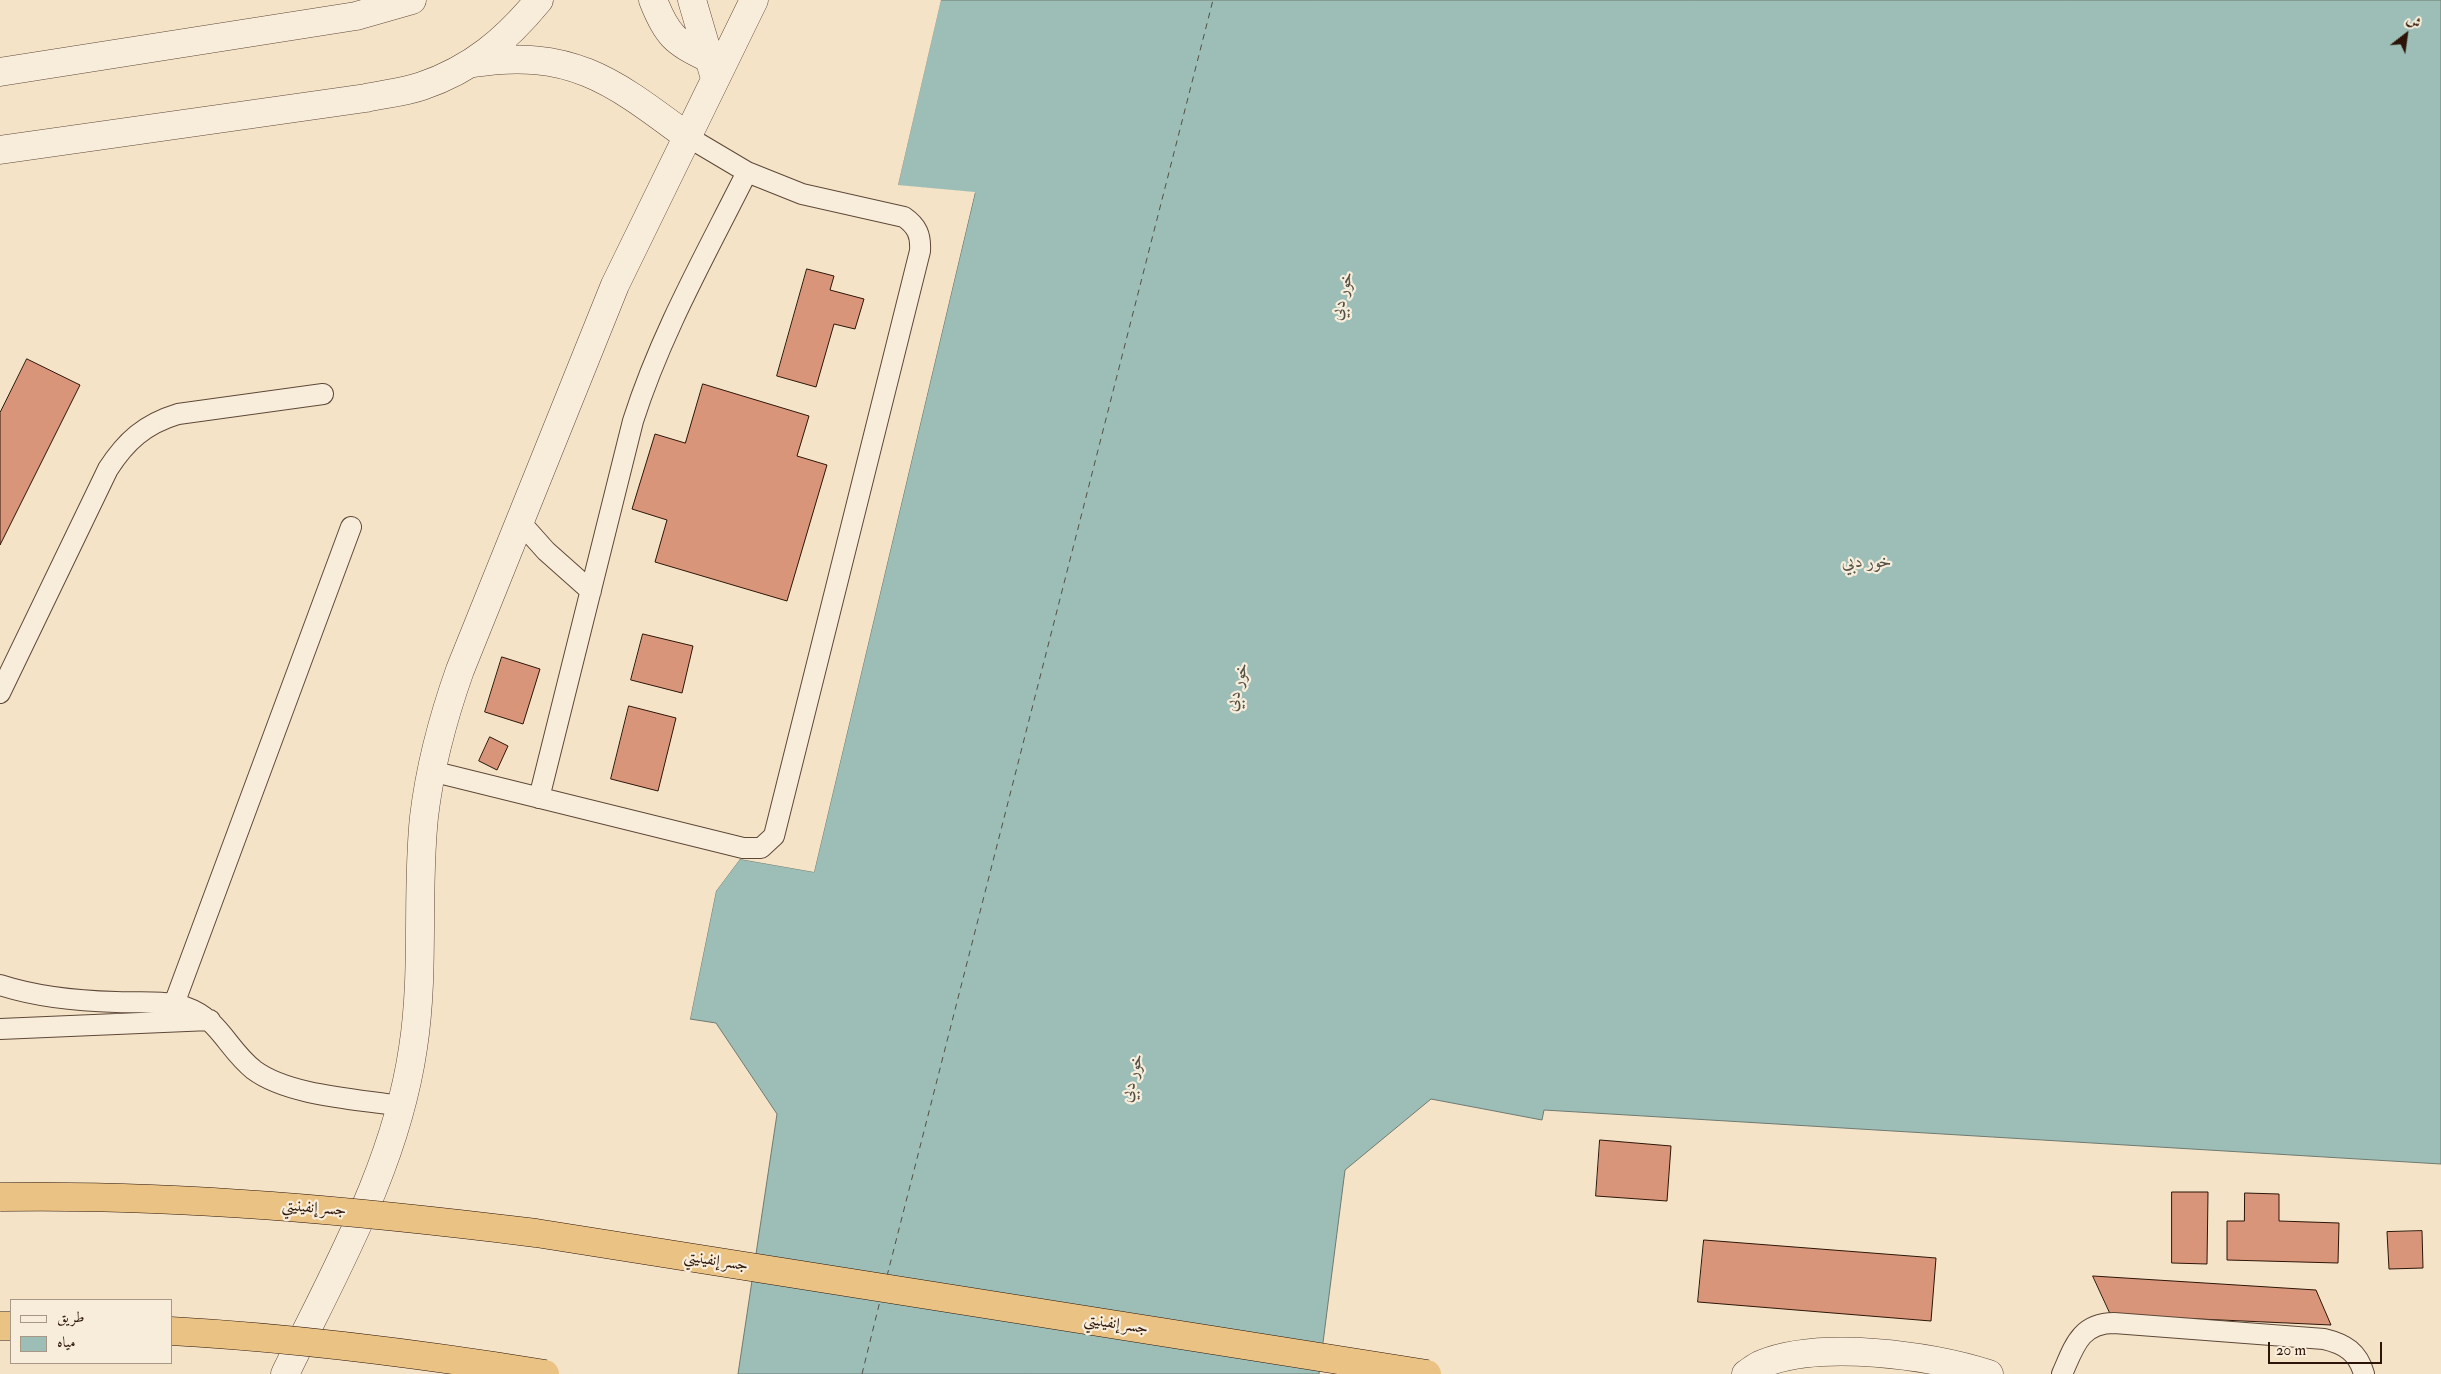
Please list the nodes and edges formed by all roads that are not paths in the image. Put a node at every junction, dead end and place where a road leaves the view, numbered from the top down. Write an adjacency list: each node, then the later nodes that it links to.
1 (412, 0): 8 (street)
2 (539, 0): 6 (street)
3 (653, 0): 7 (street)
4 (692, 0): 7 (street)
5 (754, 0): 7 (street)
6 (474, 63): 9 (street); 10 (street)
7 (712, 70): 9 (street)
8 (0, 72)
9 (688, 137): 11 (lane); 13 (street)
10 (0, 150)
11 (747, 172): 15 (lane); 18 (lane)
12 (323, 394): 16 (lane)
13 (520, 523): 15 (lane); 17 (street)
14 (351, 527): 20 (lane)
15 (591, 591): 18 (lane)
16 (0, 693)
17 (431, 771): 18 (lane); 23 (street)
18 (539, 798)
19 (0, 985): 20 (lane)
20 (174, 1004): 21 (lane)
21 (210, 1020): 22 (lane); 23 (lane)
22 (0, 1029)
23 (401, 1106): 27 (street)
24 (0, 1197): 29 (highway, جسر إنفينيتي, bridge)
25 (172, 1331): 28 (highway, bridge)
26 (1841, 1353): 30 (street); 31 (street); 32 (street)
27 (285, 1374)
28 (544, 1374)
29 (1427, 1374)
30 (1746, 1374)
31 (1801, 1374)
32 (1989, 1374)
33 (2062, 1374): 34 (lane)
34 (2364, 1374)

